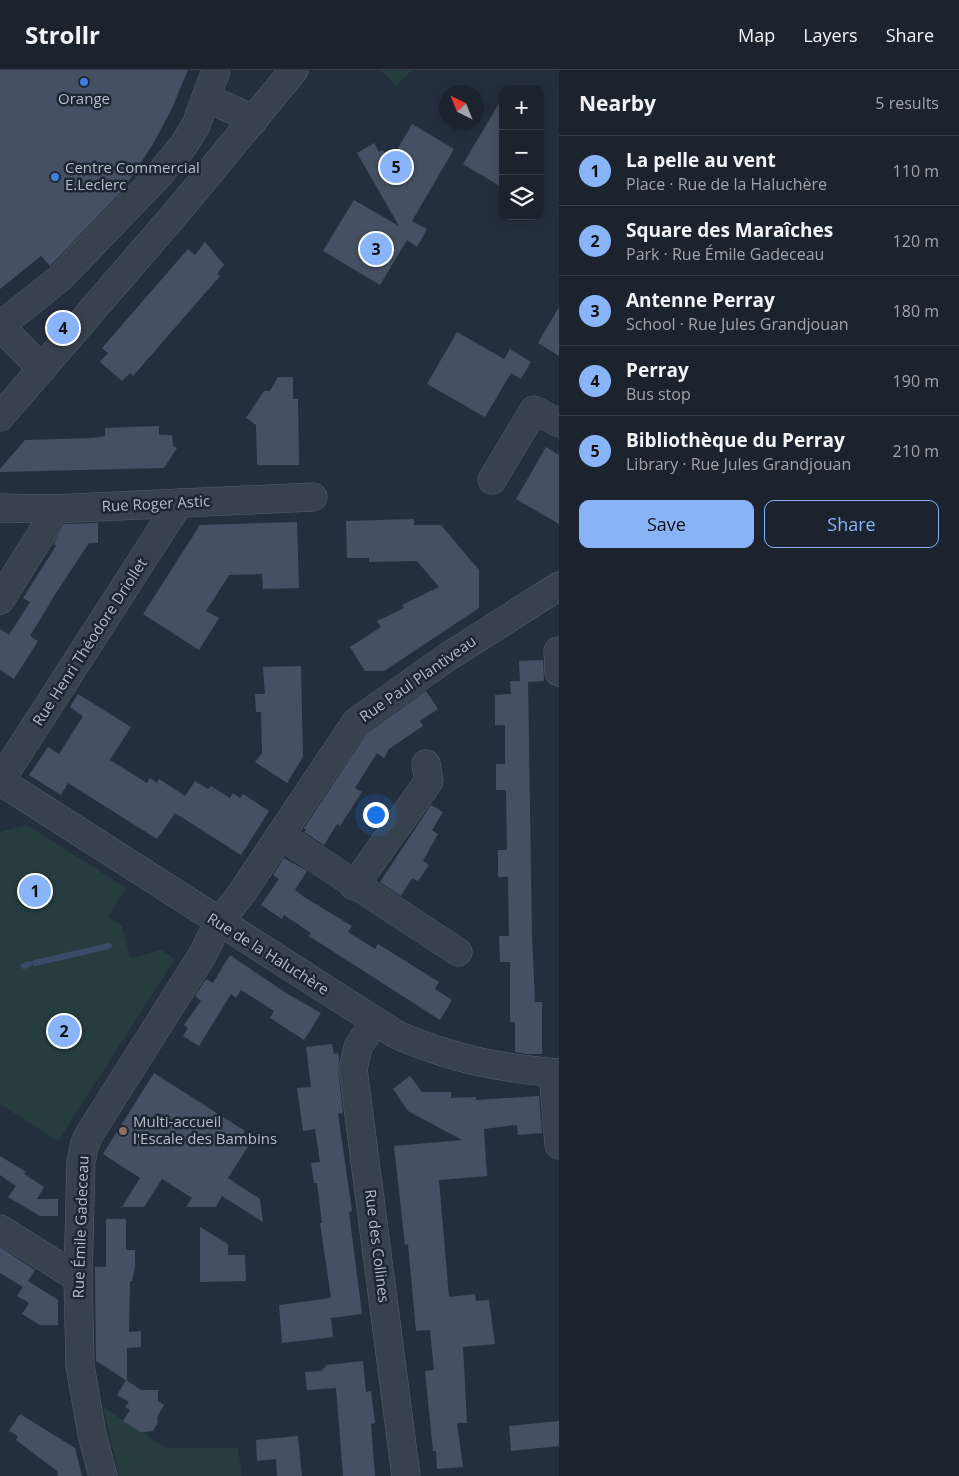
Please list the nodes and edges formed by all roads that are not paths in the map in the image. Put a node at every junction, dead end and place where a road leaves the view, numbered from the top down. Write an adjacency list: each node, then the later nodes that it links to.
1 (216, 70): 3 (street)
2 (294, 70): 4 (street)
3 (206, 98): 4 (street); 5 (street)
4 (253, 121): 5 (street)
5 (42, 369): 6 (street)
6 (0, 417)
7 (559, 423): 8 (street)
8 (492, 480)
9 (312, 497): 10 (street, Rue Roger Astic)
10 (179, 503): 12 (street, Rue Roger Astic); 16 (street, Rue Henri Théodore Driollet)
11 (0, 508): 12 (street, Rue Roger Astic)
12 (52, 509): 14 (street)
13 (559, 586): 17 (street, Rue Paul Plantiveau)
14 (0, 600)
15 (426, 764): 18 (street)
16 (0, 781): 19 (street, Rue de la Haluchère)
17 (280, 835): 18 (street); 19 (street, Rue Paul Plantiveau)
18 (354, 886): 20 (street)
19 (218, 923): 21 (street, Rue de la Haluchère); 25 (street, Rue Émile Gadeceau)
20 (458, 952)
21 (374, 1022): 22 (street, Rue de la Haluchère); 27 (street, Rue des Collines)
22 (556, 1073): 23 (street)
23 (559, 1145)
24 (0, 1228): 25 (street)
25 (78, 1278): 26 (street, Rue Émile Gadeceau)
26 (103, 1476)
27 (406, 1476)

